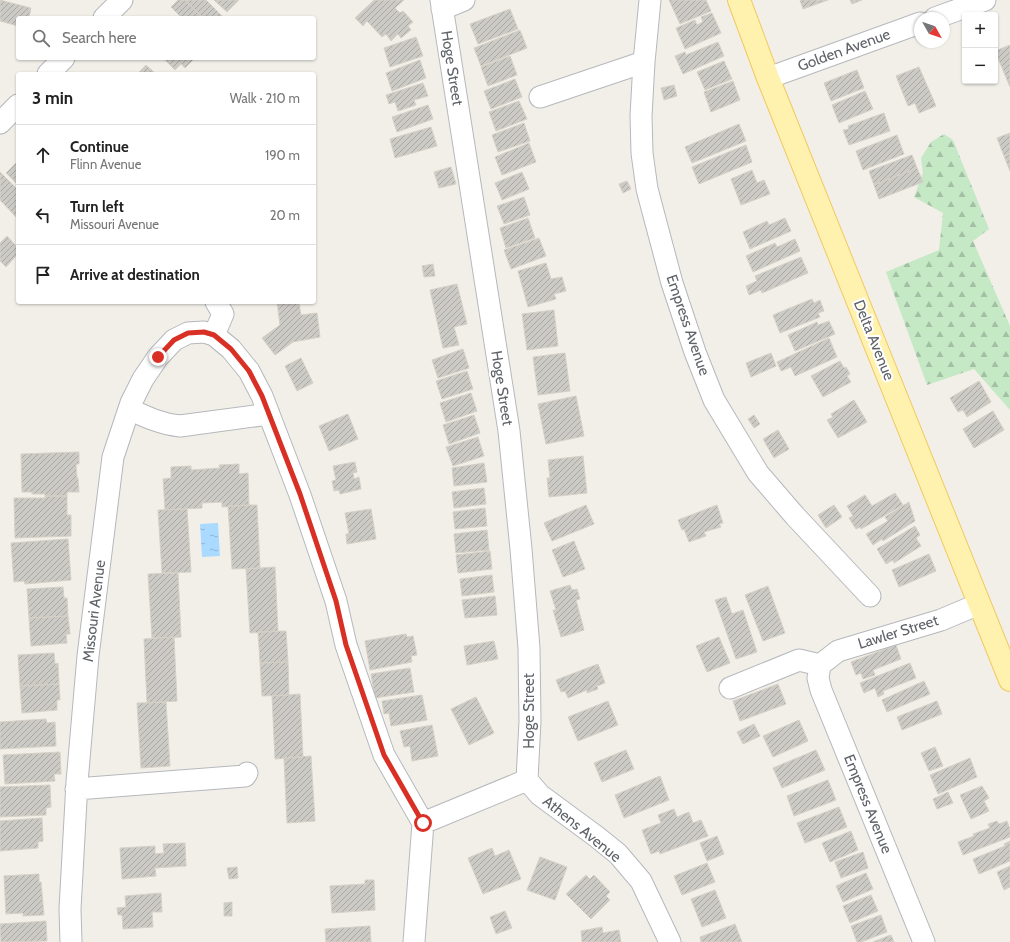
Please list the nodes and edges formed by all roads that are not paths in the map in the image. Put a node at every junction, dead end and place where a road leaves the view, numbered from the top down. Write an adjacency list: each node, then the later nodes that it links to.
1 (122, 0): 8 (street)
2 (464, 0): 6 (street)
3 (650, 0): 11 (street, Empress Avenue)
4 (739, 0): 13 (main road, Delta Avenue)
5 (985, 0): 7 (street)
6 (442, 4): 27 (street, Hoge Street)
7 (950, 13)
8 (106, 16)
9 (914, 25): 13 (street, Golden Avenue)
10 (62, 60): 12 (street)
11 (644, 62): 14 (street); 21 (street, Empress Avenue)
12 (50, 72)
13 (768, 78): 22 (main road, Delta Avenue)
14 (540, 97)
15 (16, 106): 16 (street)
16 (0, 123)
17 (217, 304): 18 (street)
18 (214, 335): 19 (street, Missouri Avenue); 20 (street)
19 (129, 409): 20 (street); 28 (street, Missouri Avenue)
20 (269, 414): 29 (street)
21 (870, 596)
22 (980, 604): 23 (street, Lawler Street); 24 (main road, Delta Avenue)
23 (820, 665): 25 (street); 33 (street, Empress Avenue)
24 (1010, 680)
25 (730, 688)
26 (247, 773): 28 (street)
27 (527, 780): 29 (street); 32 (street, Athens Avenue)
28 (76, 789): 30 (street, Missouri Avenue)
29 (423, 823): 31 (street)
30 (70, 942)
31 (414, 942)
32 (670, 942)
33 (924, 942)

